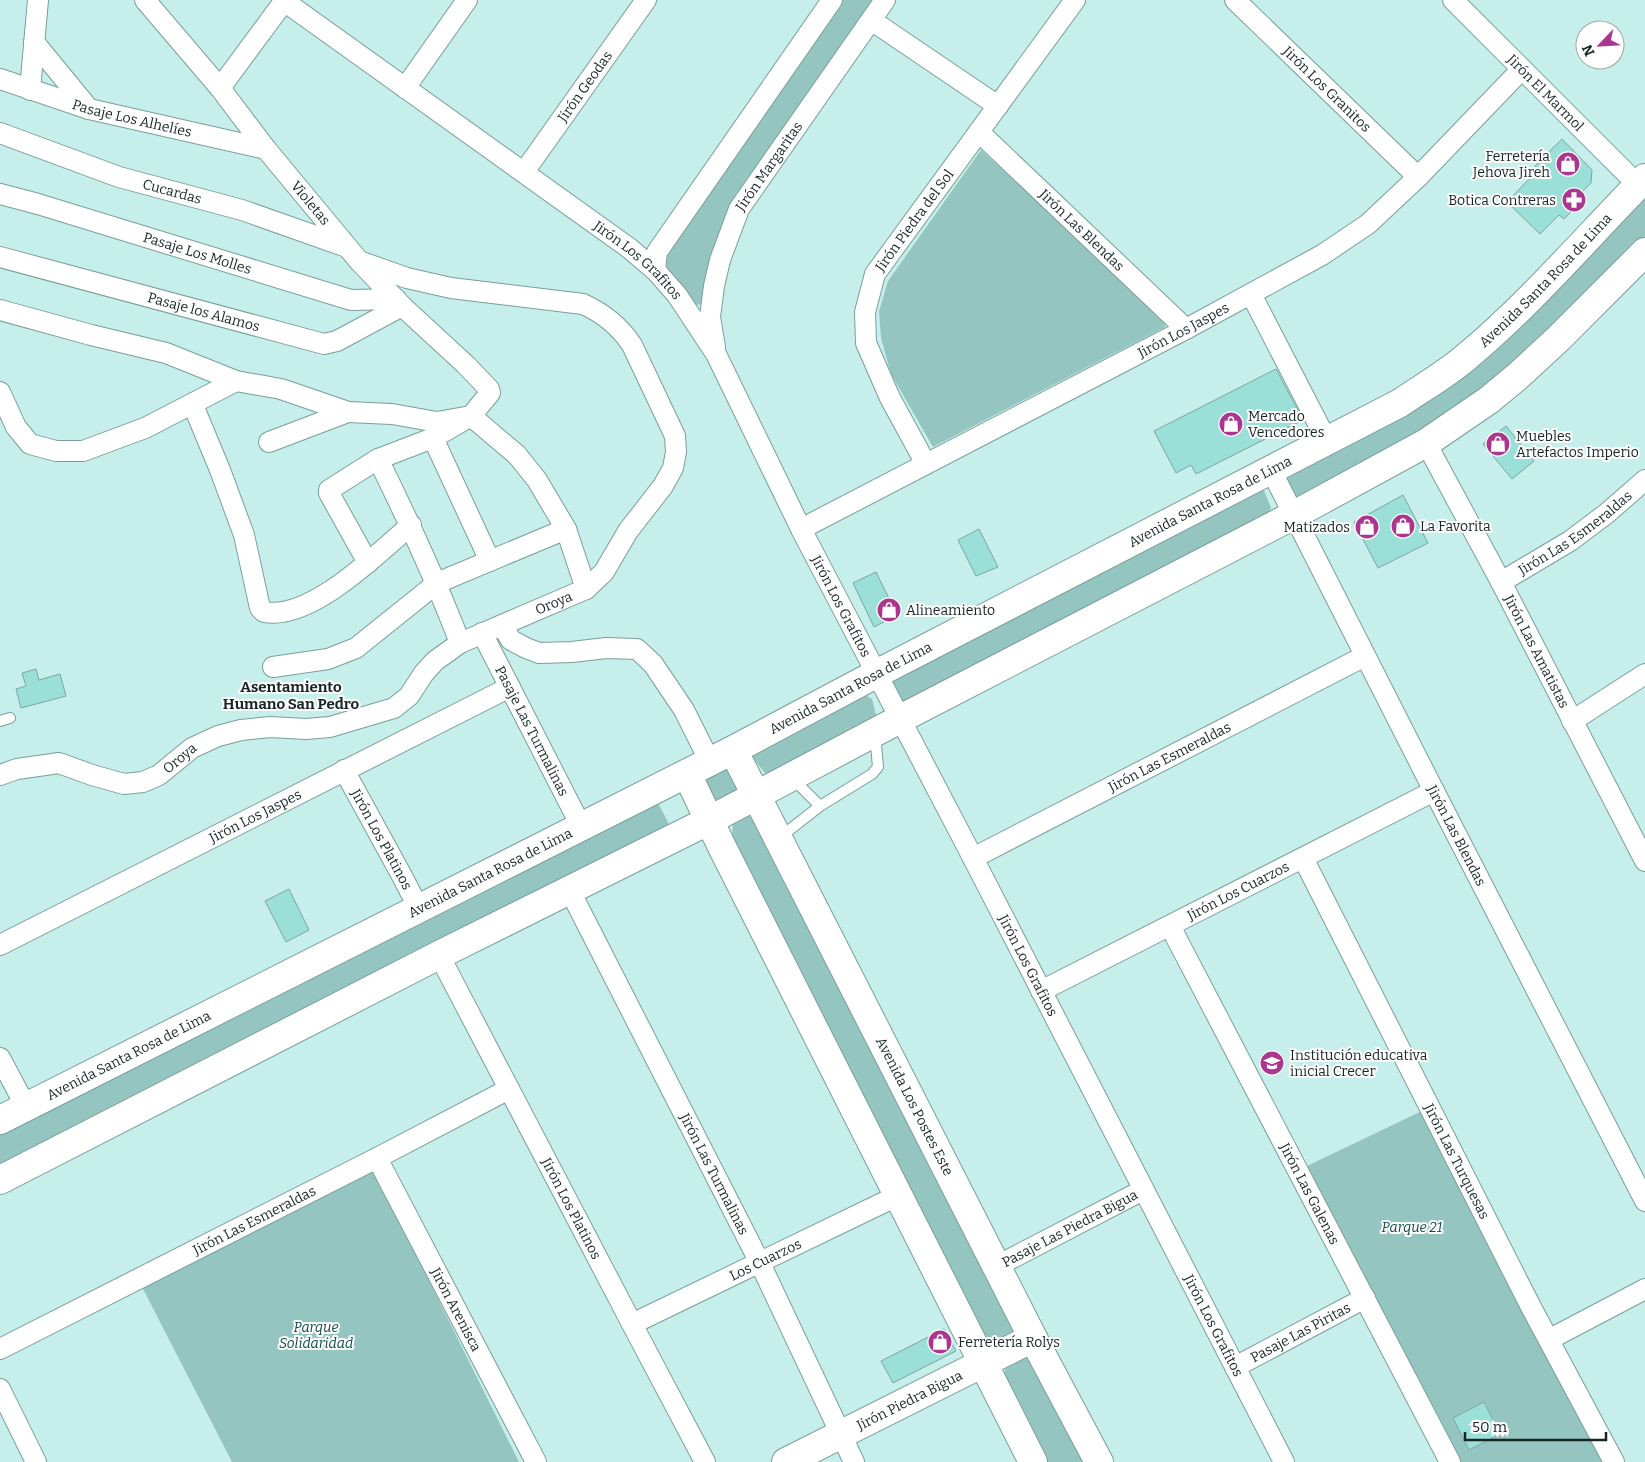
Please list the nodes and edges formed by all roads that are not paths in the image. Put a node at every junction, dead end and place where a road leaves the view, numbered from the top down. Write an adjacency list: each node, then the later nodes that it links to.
1 (38, 0): 12 (street)
2 (145, 0): 15 (street, Violetas)
3 (467, 0): 16 (street)
4 (646, 0): 23 (street, Jirón Geodas)
5 (832, 0): 30 (street)
6 (885, 0): 11 (street, Jirón Margaritas)
7 (1075, 0): 18 (street, Jirón Piedra del Sol)
8 (1235, 0): 24 (street, Jirón Los Granitos)
9 (1453, 0): 13 (street, Jirón El Marmol)
10 (284, 1): 15 (street); 16 (street, Jirón Los Grafitos)
11 (871, 20): 18 (street); 35 (street, Jirón Margaritas)
12 (34, 42): 17 (street); 19 (street)
13 (1522, 69): 24 (street, Jirón Los Jaspes); 25 (street, Jirón El Marmol)
14 (0, 79): 17 (street, Pasaje Los Alhelíes)
15 (220, 88): 22 (street, Violetas)
16 (405, 88): 23 (street, Jirón Los Grafitos)
17 (30, 90): 19 (street, Pasaje Los Alhelíes)
18 (998, 106): 20 (street, Jirón Piedra del Sol)
19 (89, 109): 22 (street, Pasaje Los Alhelíes)
20 (979, 132): 34 (street, Jirón Las Blendas); 46 (street, Jirón Piedra del Sol)
21 (0, 133): 28 (street, Cucardas)
22 (266, 149): 28 (street, Violetas)
23 (524, 172): 30 (street, Jirón Los Grafitos)
24 (1418, 177): 31 (street, Jirón Los Jaspes)
25 (1642, 181): 42 (main road, Avenida Santa Rosa de Lima)
26 (0, 194): 32 (street, Pasaje Los Molles)
27 (1645, 252): 44 (main road)
28 (352, 254): 32 (street, Violetas); 57 (street, Oroya)
29 (0, 256): 32 (street, Pasaje los Alamos)
30 (655, 270): 35 (street, Jirón Los Grafitos)
31 (1251, 294): 34 (street, Jirón Los Jaspes); 42 (street)
32 (399, 303): 40 (street, Violetas)
33 (0, 310): 36 (street)
34 (1186, 329): 46 (street, Jirón Los Jaspes)
35 (716, 354): 52 (street, Jirón Los Grafitos)
36 (236, 381): 38 (street); 39 (street)
37 (0, 392): 38 (street)
38 (193, 405): 54 (street)
39 (348, 412): 40 (street); 43 (street)
40 (471, 416): 41 (street); 51 (street)
41 (433, 438): 45 (street); 53 (street)
42 (1327, 441): 47 (main road, Avenida Santa Rosa de Lima)
43 (269, 442)
44 (1426, 443): 49 (main road); 55 (street, Jirón Las Amatistas)
45 (378, 460): 50 (street); 54 (street)
46 (926, 464): 52 (street, Jirón Los Jaspes)
47 (1271, 470): 49 (street, Jirón Las Blendas); 63 (main road, Avenida Santa Rosa de Lima)
48 (1645, 480): 55 (street, Jirón Las Esmeraldas)
49 (1294, 515): 61 (street, Jirón Las Blendas); 66 (main road)
50 (411, 525): 54 (street); 56 (street)
51 (566, 529): 53 (street); 57 (street)
52 (800, 529): 63 (street, Jirón Los Grafitos)
53 (490, 561): 56 (street)
54 (368, 562)
55 (1501, 582): 67 (street, Jirón Las Amatistas)
56 (437, 583): 60 (street); 62 (street)
57 (586, 589): 58 (street, Oroya)
58 (502, 625): 59 (street, Oroya); 69 (street)
59 (482, 634): 60 (street, Oroya); 65 (street, Pasaje Las Turmalinas)
60 (460, 643): 71 (street, Oroya)
61 (1365, 656): 73 (street, Jirón Las Blendas); 80 (street, Jirón Las Esmeraldas)
62 (273, 667)
63 (876, 674): 66 (street, Jirón Los Grafitos); 69 (main road, Avenida Santa Rosa de Lima)
64 (1645, 674): 67 (street)
65 (510, 687): 70 (street, Jirón Los Jaspes); 77 (street, Pasaje Las Turmalinas)
66 (900, 719): 68 (main road); 80 (street, Jirón Los Grafitos)
67 (1572, 721): 79 (street, Jirón Las Amatistas)
68 (875, 732): 72 (main road); 75 (lane)
69 (710, 762): 74 (main road, Avenida Los Postes Este); 76 (main road); 77 (main road, Avenida Santa Rosa de Lima)
70 (344, 770): 83 (street, Jirón Los Platinos); 85 (street, Jirón Los Jaspes)
71 (0, 776)
72 (791, 777): 74 (main road); 75 (lane)
73 (1434, 792): 81 (street, Jirón Los Cuarzos); 96 (street, Jirón Las Blendas)
74 (756, 796): 76 (main road); 78 (main road, Avenida Los Postes Este)
75 (820, 806): 78 (lane)
76 (710, 820): 82 (main road); 95 (main road)
77 (582, 828): 83 (main road, Avenida Santa Rosa de Lima)
78 (778, 838): 98 (main road, Avenida Los Postes Este)
79 (1643, 850)
80 (973, 858): 87 (street, Jirón Los Grafitos)
81 (1303, 858): 84 (street, Jirón Los Cuarzos); 103 (street, Jirón Las Turquesas)
82 (569, 889): 86 (main road); 97 (street, Jirón Las Turmalinas)
83 (419, 909): 90 (main road, Avenida Santa Rosa de Lima)
84 (1170, 926): 87 (street, Jirón Los Cuarzos); 100 (street, Jirón Las Galenas)
85 (0, 945)
86 (440, 955): 89 (street, Jirón Los Platinos); 93 (main road)
87 (1041, 991): 94 (street, Jirón Los Grafitos)
88 (0, 1058): 90 (street)
89 (509, 1089): 92 (street, Jirón Las Esmeraldas); 101 (street, Jirón Los Platinos)
90 (26, 1107): 91 (main road, Avenida Santa Rosa de Lima)
91 (0, 1120)
92 (377, 1158): 104 (street, Jirón Las Esmeraldas); 110 (street, Jirón Arenisca)
93 (0, 1180)
94 (1143, 1190): 98 (street, Pasaje Las Piedra Bigua); 106 (street, Jirón Los Grafitos)
95 (898, 1195): 97 (street, Los Cuarzos); 105 (main road)
96 (1645, 1200)
97 (759, 1261): 101 (street, Los Cuarzos); 108 (street, Jirón Las Turmalinas)
98 (997, 1266): 102 (main road, Avenida Los Postes Este)
99 (1645, 1289): 103 (street)
100 (1365, 1298): 106 (street, Pasaje Las Piritas); 117 (street, Jirón Las Galenas)
101 (632, 1324): 111 (street, Jirón Los Platinos)
102 (1033, 1338): 105 (main road, Jirón Piedra Bigua); 115 (main road, Avenida Los Postes Este)
103 (1550, 1339): 118 (street, Jirón Las Turquesas)
104 (0, 1349)
105 (982, 1362): 108 (main road, Jirón Piedra Bigua); 114 (main road)
106 (1235, 1367): 116 (street, Jirón Los Grafitos)
107 (0, 1389): 109 (street)
108 (840, 1435): 112 (main road, Jirón Piedra Bigua); 113 (street, Jirón Las Turmalinas)
109 (36, 1462)
110 (536, 1462)
111 (705, 1462)
112 (786, 1462)
113 (854, 1462)
114 (1034, 1462)
115 (1099, 1462)
116 (1284, 1462)
117 (1450, 1462)
118 (1614, 1462)

